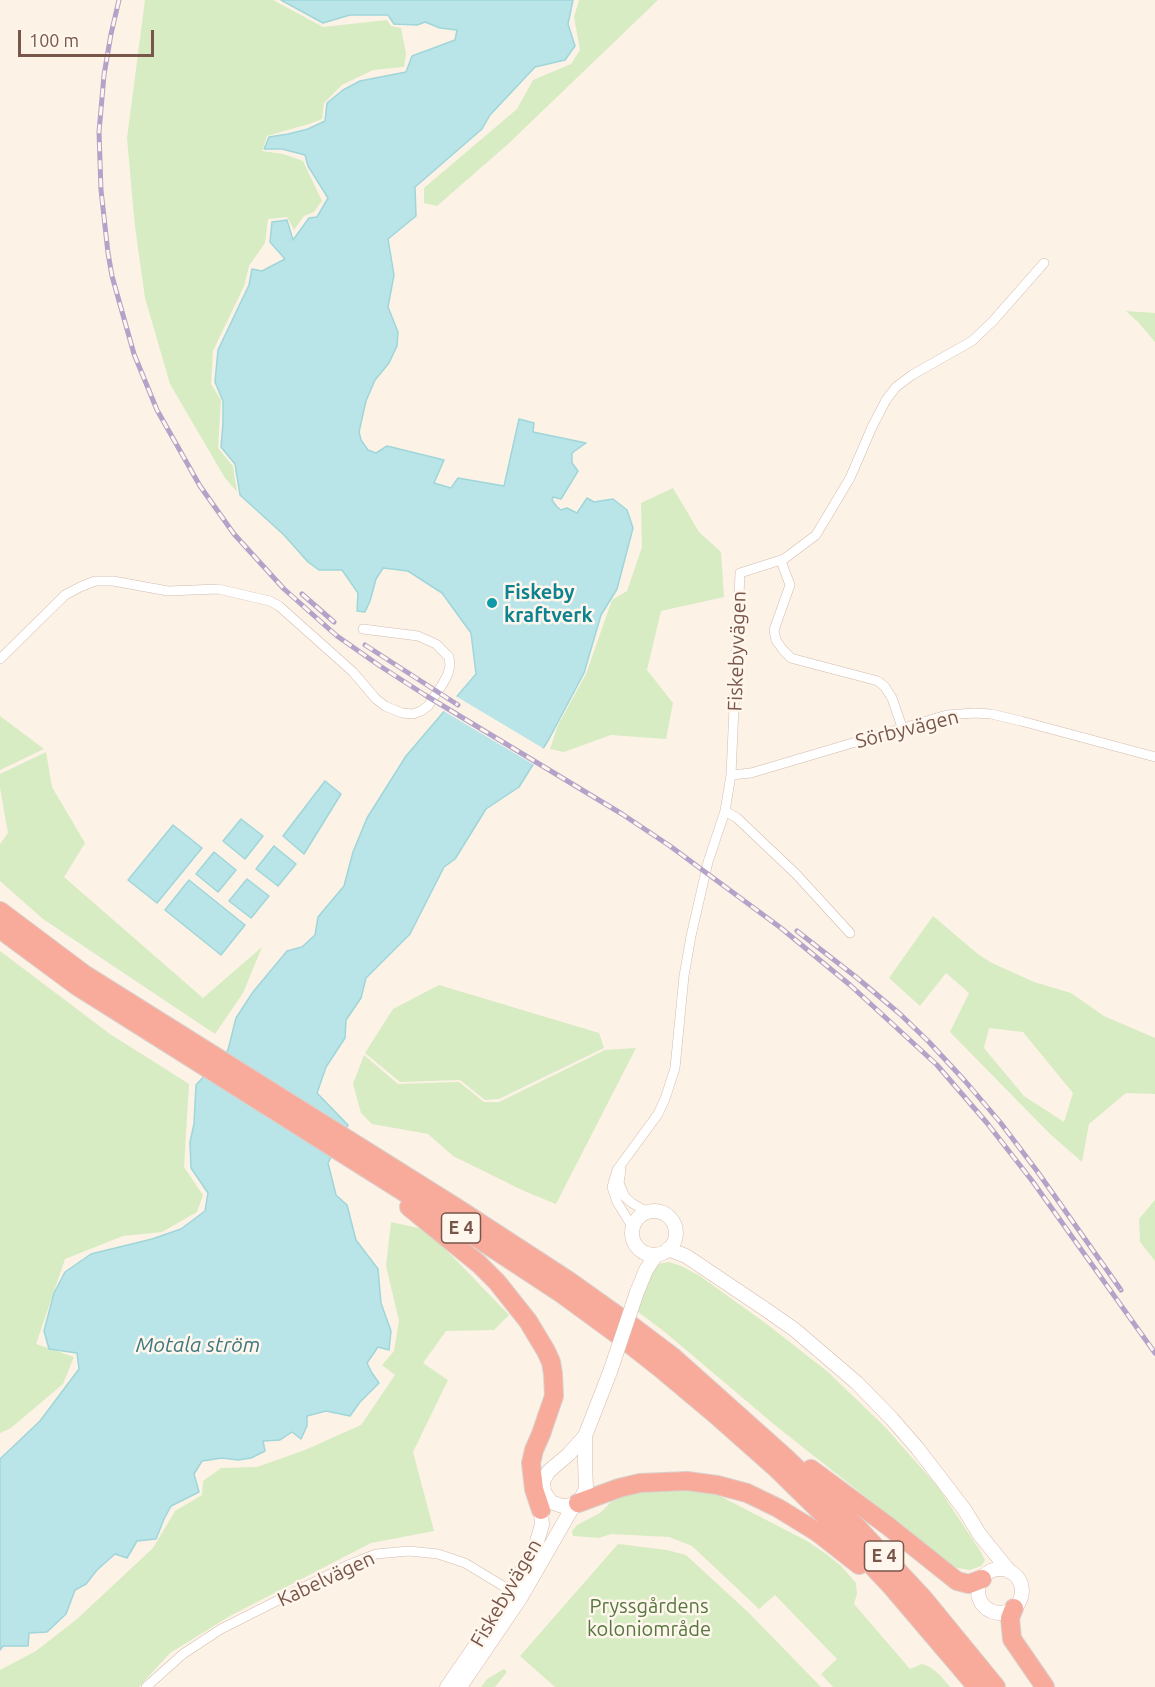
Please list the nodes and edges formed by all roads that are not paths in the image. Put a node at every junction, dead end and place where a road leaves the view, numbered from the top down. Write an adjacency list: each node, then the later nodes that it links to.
1 (1044, 264): 2 (street, Fiskebyvägen)
2 (781, 561): 5 (street); 7 (street, Fiskebyvägen)
3 (363, 629): 4 (street)
4 (0, 659)
5 (902, 728): 6 (street, Sörbyvägen); 7 (street, Sörbyvägen)
6 (1155, 757)
7 (730, 775): 8 (street, Fiskebyvägen)
8 (725, 811): 11 (street); 14 (street, Fiskebyvägen)
9 (0, 911): 12 (highway, E 4)
10 (0, 929): 12 (highway, E 4)
11 (850, 933)
12 (193, 1052): 13 (highway, E 4)
13 (363, 1158): 15 (highway, E 4); 22 (highway, E 4)
14 (625, 1159): 16 (street, Fiskebyvägen); 17 (street, Fiskebyvägen)
15 (394, 1187): 21 (highway); 31 (highway, E 4)
16 (647, 1212): 17 (street); 18 (street)
17 (633, 1227): 19 (street)
18 (666, 1247): 19 (street); 20 (street, Fiskebyvägen); 27 (street)
19 (639, 1250): 20 (street, Fiskebyvägen)
20 (638, 1289): 23 (street, Fiskebyvägen, bridge)
21 (542, 1434): 24 (highway); 26 (highway)
22 (761, 1435): 29 (highway); 37 (highway, E 4)
23 (585, 1436): 24 (street, Fiskebyvägen); 25 (street, Fiskebyvägen)
24 (543, 1489): 25 (street); 26 (street, Fiskebyvägen)
25 (576, 1504): 30 (street, Fiskebyvägen); 31 (highway)
26 (542, 1510): 30 (street, Fiskebyvägen)
27 (980, 1535): 28 (street); 29 (street)
28 (1010, 1572): 29 (street); 32 (street)
29 (986, 1575): 32 (street)
30 (516, 1593): 33 (street, Kabelvägen); 34 (street, Fiskebyvägen); 35 (street, Fiskebyvägen)
31 (911, 1608): 36 (highway, E 4)
32 (1014, 1608): 38 (highway)
33 (146, 1687)
34 (447, 1687)
35 (460, 1687)
36 (977, 1687)
37 (996, 1687)
38 (1045, 1687)

